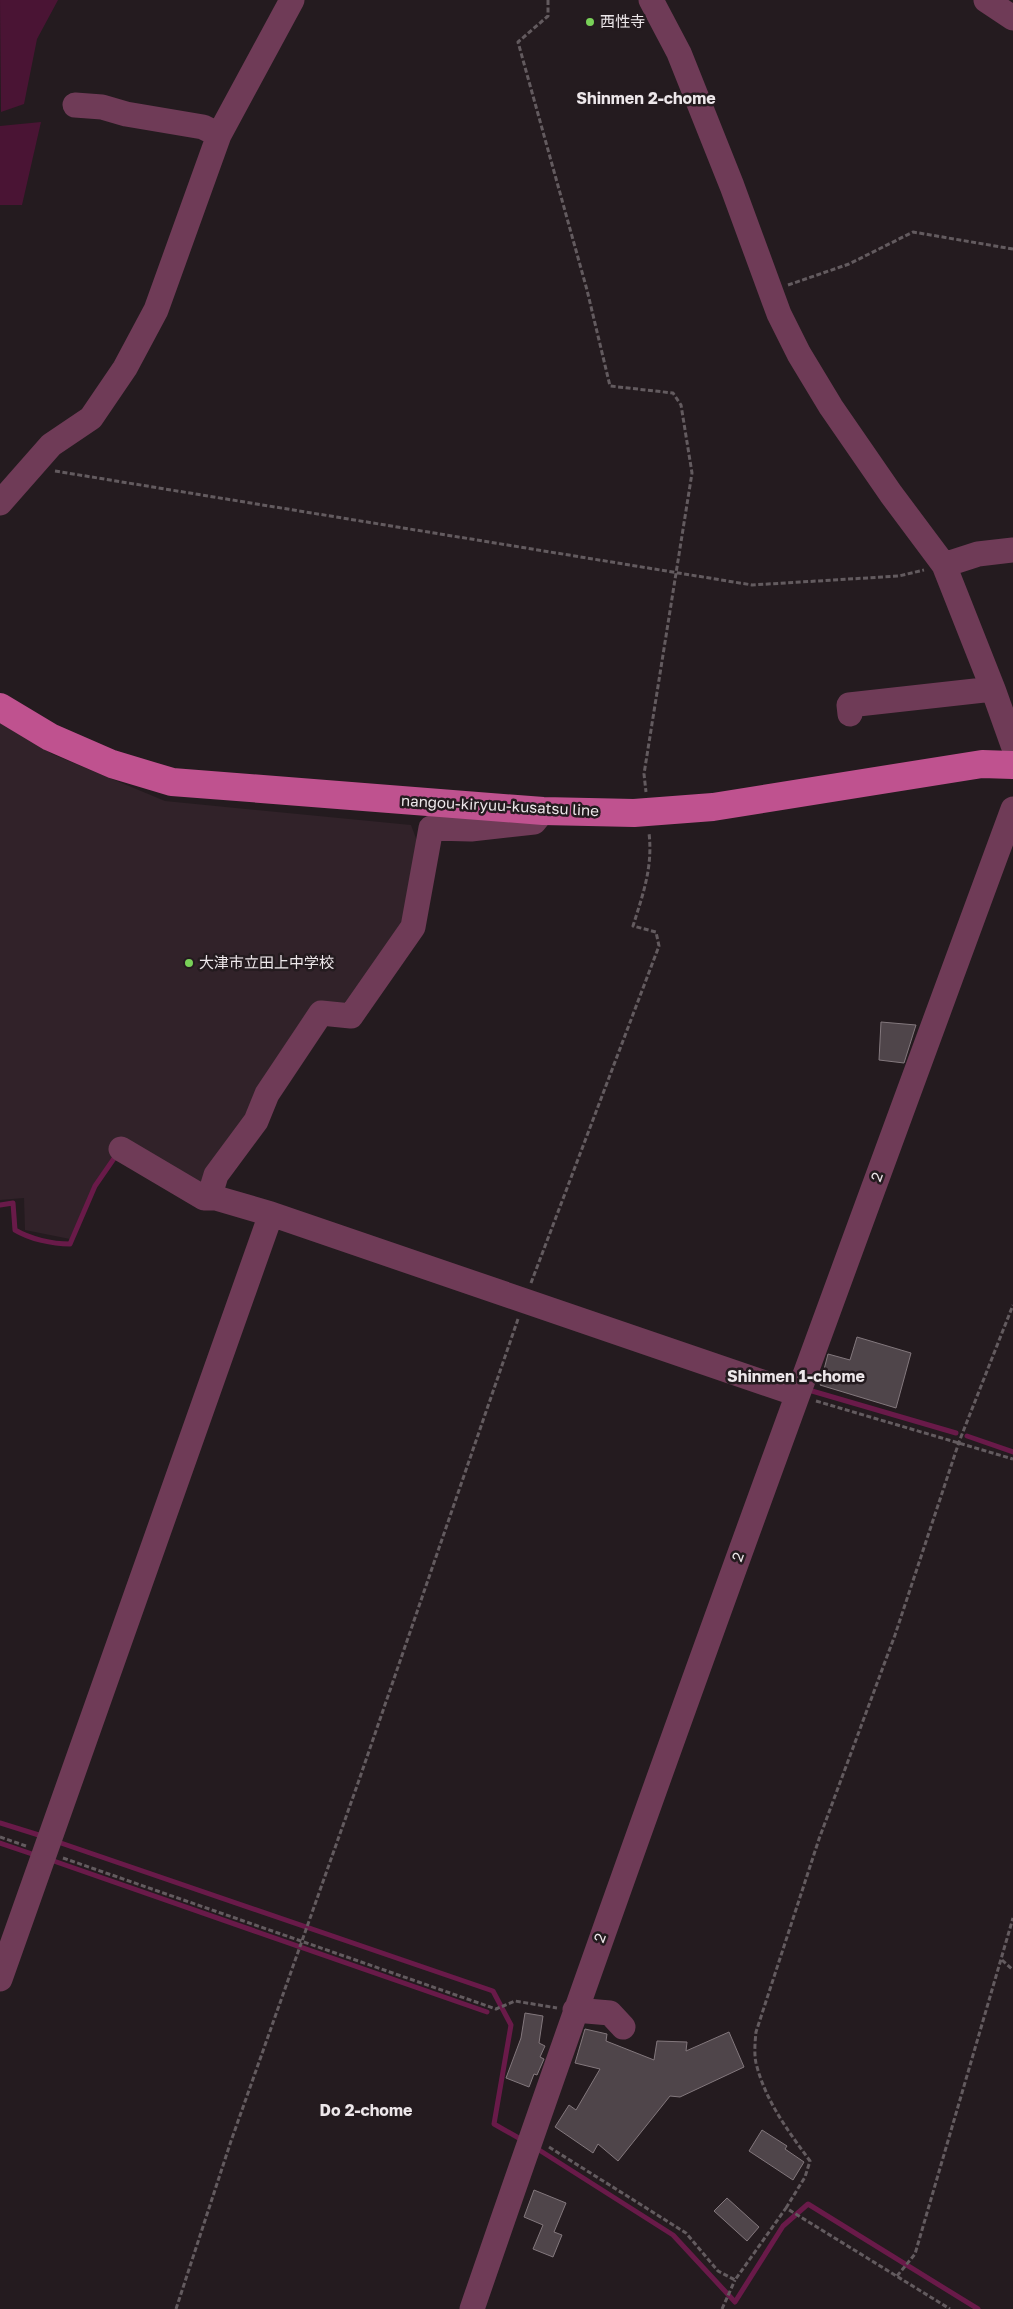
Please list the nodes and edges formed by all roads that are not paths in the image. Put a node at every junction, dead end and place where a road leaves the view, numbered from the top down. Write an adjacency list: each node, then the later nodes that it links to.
1 (292, 0): 6 (street)
2 (651, 0): 9 (street)
3 (986, 0): 4 (street)
4 (1013, 18)
5 (75, 105): 6 (street)
6 (219, 135): 7 (street)
7 (0, 504)
8 (1013, 550): 9 (street)
9 (944, 564): 10 (street)
10 (994, 689): 12 (street); 13 (street)
11 (0, 707): 16 (main road, nangou-kiryuu-kusatsu line)
12 (850, 714)
13 (1013, 745)
14 (1013, 765): 16 (main road, nangou-kiryuu-kusatsu line)
15 (1013, 809): 20 (street, 2)
16 (542, 811): 18 (street)
17 (121, 1149): 18 (street)
18 (209, 1198): 19 (street)
19 (271, 1214): 20 (street); 21 (street)
20 (797, 1394): 22 (street, 2)
21 (0, 1979)
22 (574, 2010): 23 (street); 24 (street, 2)
23 (623, 2027)
24 (472, 2309)

